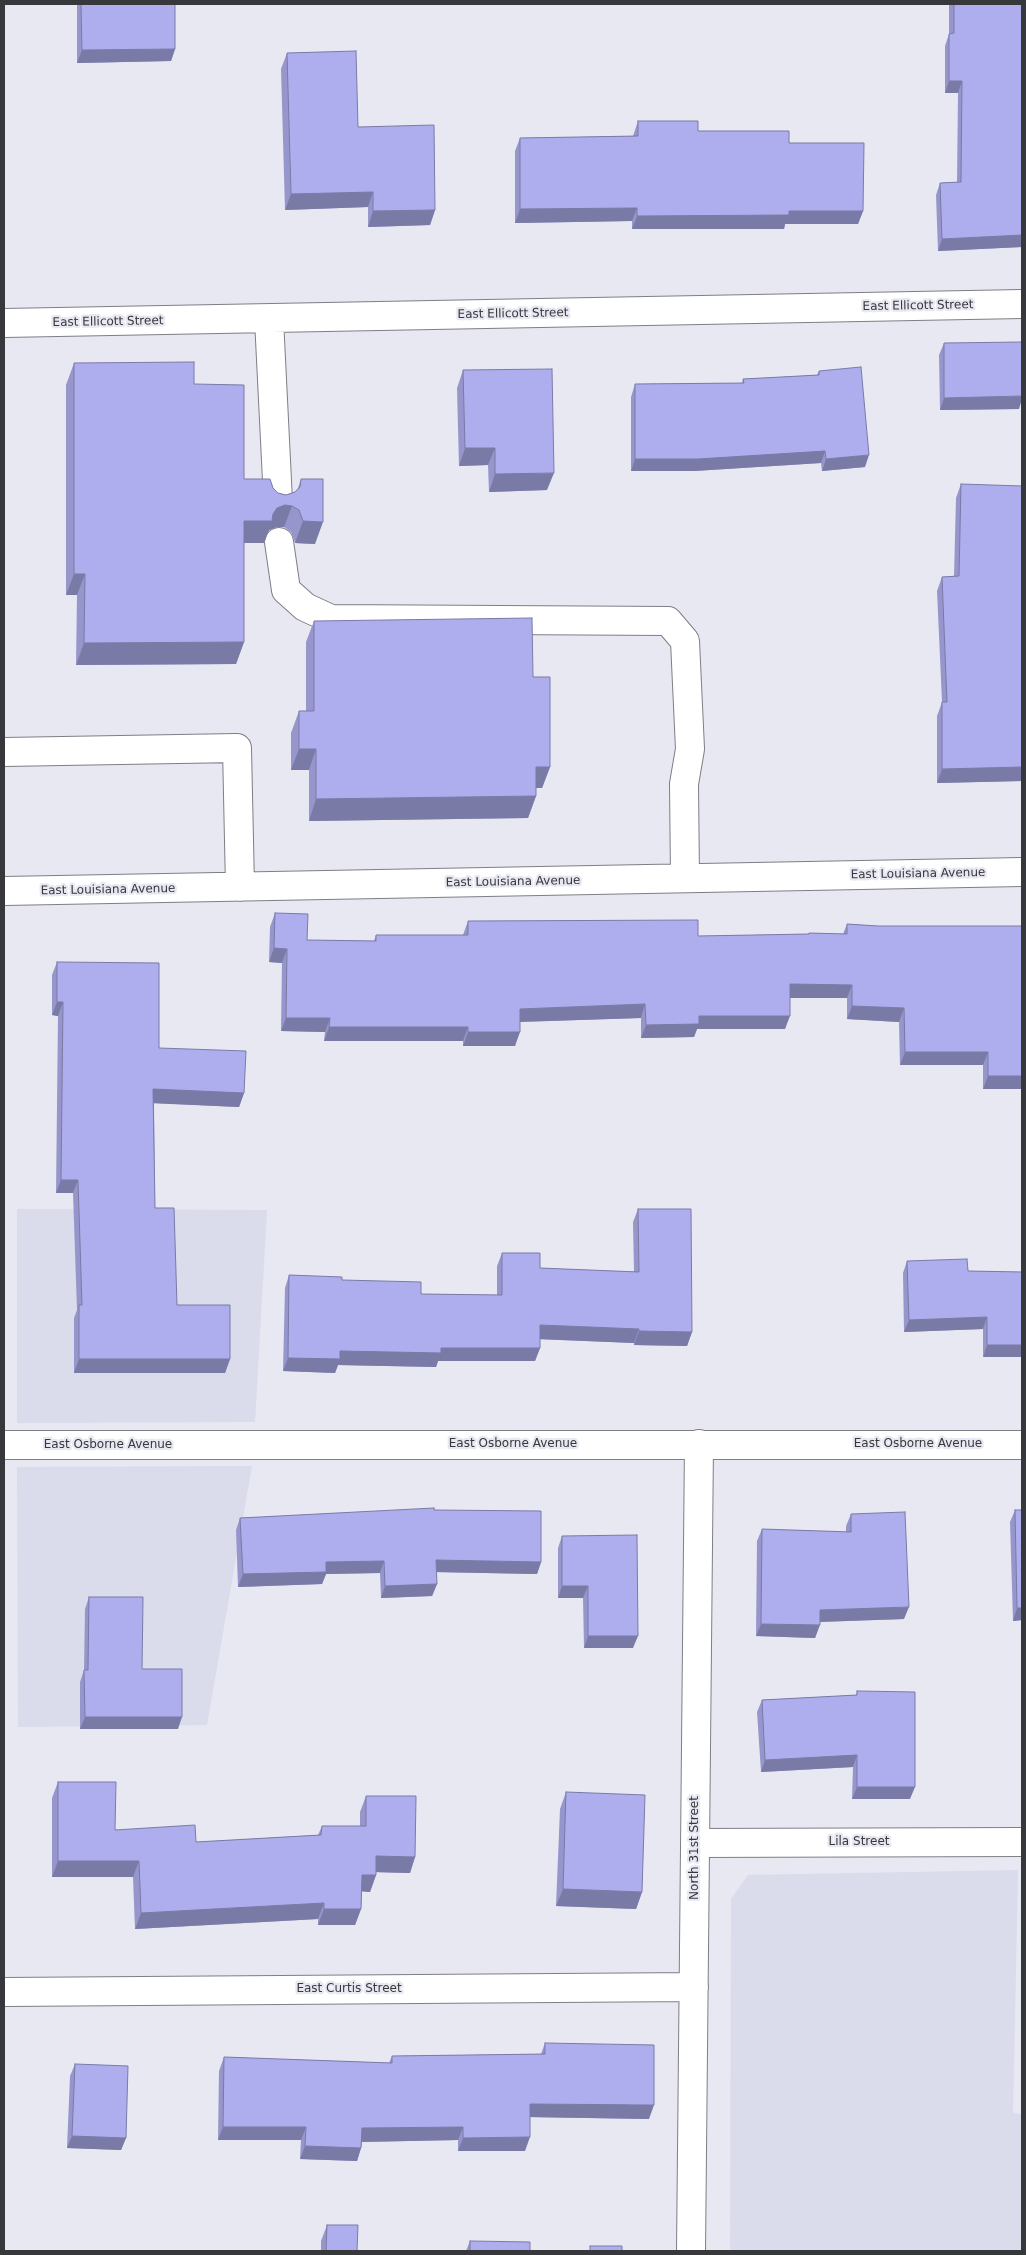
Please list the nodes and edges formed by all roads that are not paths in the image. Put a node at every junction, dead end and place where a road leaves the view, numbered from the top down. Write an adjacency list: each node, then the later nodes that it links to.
1 (1022, 304): 2 (street, East Ellicott Street)
2 (269, 319): 3 (street, East Ellicott Street); 4 (street)
3 (4, 324)
4 (278, 501)
5 (279, 542): 8 (street)
6 (4, 752): 9 (street)
7 (1022, 872): 8 (street, East Louisiana Avenue)
8 (685, 878): 9 (street, East Louisiana Avenue)
9 (240, 887): 10 (street, East Louisiana Avenue)
10 (4, 892)
11 (699, 1444): 12 (street, East Osborne Avenue); 13 (street, East Osborne Avenue); 15 (street, North 31st Street)
12 (4, 1445)
13 (1022, 1445)
14 (1022, 1842): 15 (street, Lila Street)
15 (695, 1843): 16 (street, North 31st Street)
16 (694, 1987): 17 (street, East Curtis Street); 18 (street, North 31st Street)
17 (4, 1992)
18 (691, 2251)

